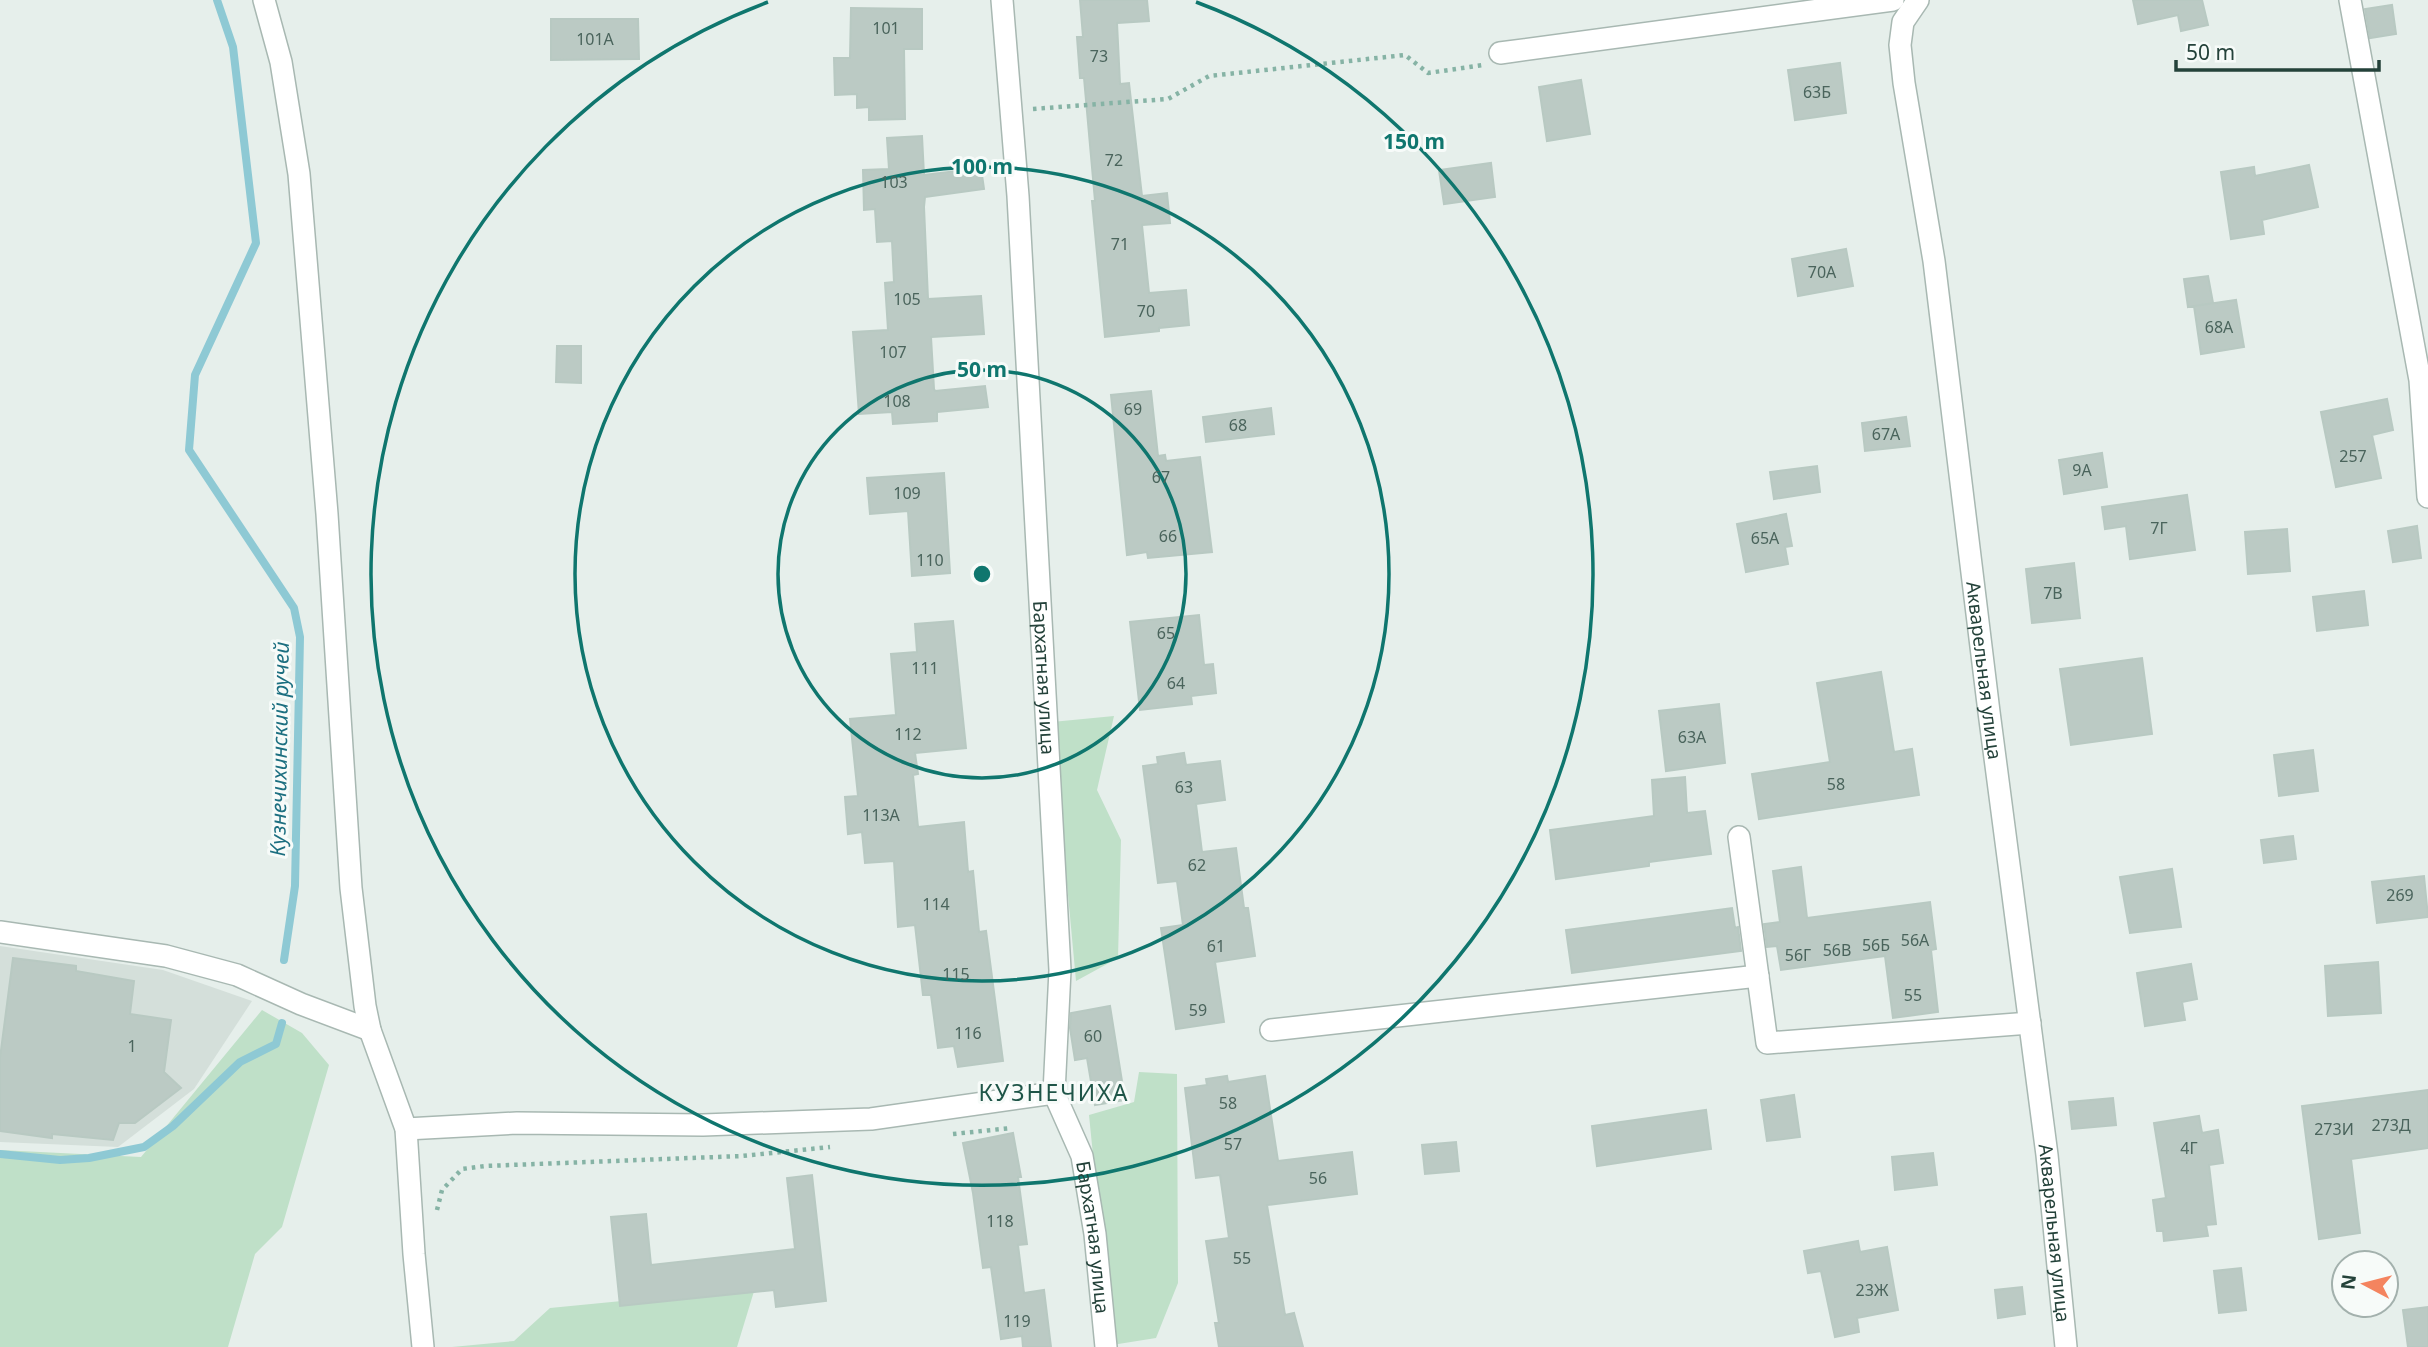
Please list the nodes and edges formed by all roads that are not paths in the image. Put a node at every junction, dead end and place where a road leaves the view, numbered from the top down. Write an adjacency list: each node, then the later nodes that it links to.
1 (264, 0): 12 (street)
2 (1002, 0): 14 (street, Бархатная улица)
3 (1893, 0): 6 (street)
4 (1918, 0): 11 (street, Акварельная улица)
5 (2350, 0): 7 (street)
6 (1500, 53)
7 (2428, 497)
8 (1739, 837): 10 (street)
9 (0, 932): 12 (street)
10 (1758, 976): 11 (street); 13 (street)
11 (2030, 1023): 18 (street, Акварельная улица)
12 (370, 1030): 15 (street)
13 (1271, 1030)
14 (1054, 1093): 15 (street); 17 (street, Бархатная улица)
15 (406, 1129): 16 (street)
16 (423, 1347)
17 (1106, 1347)
18 (2066, 1347)

